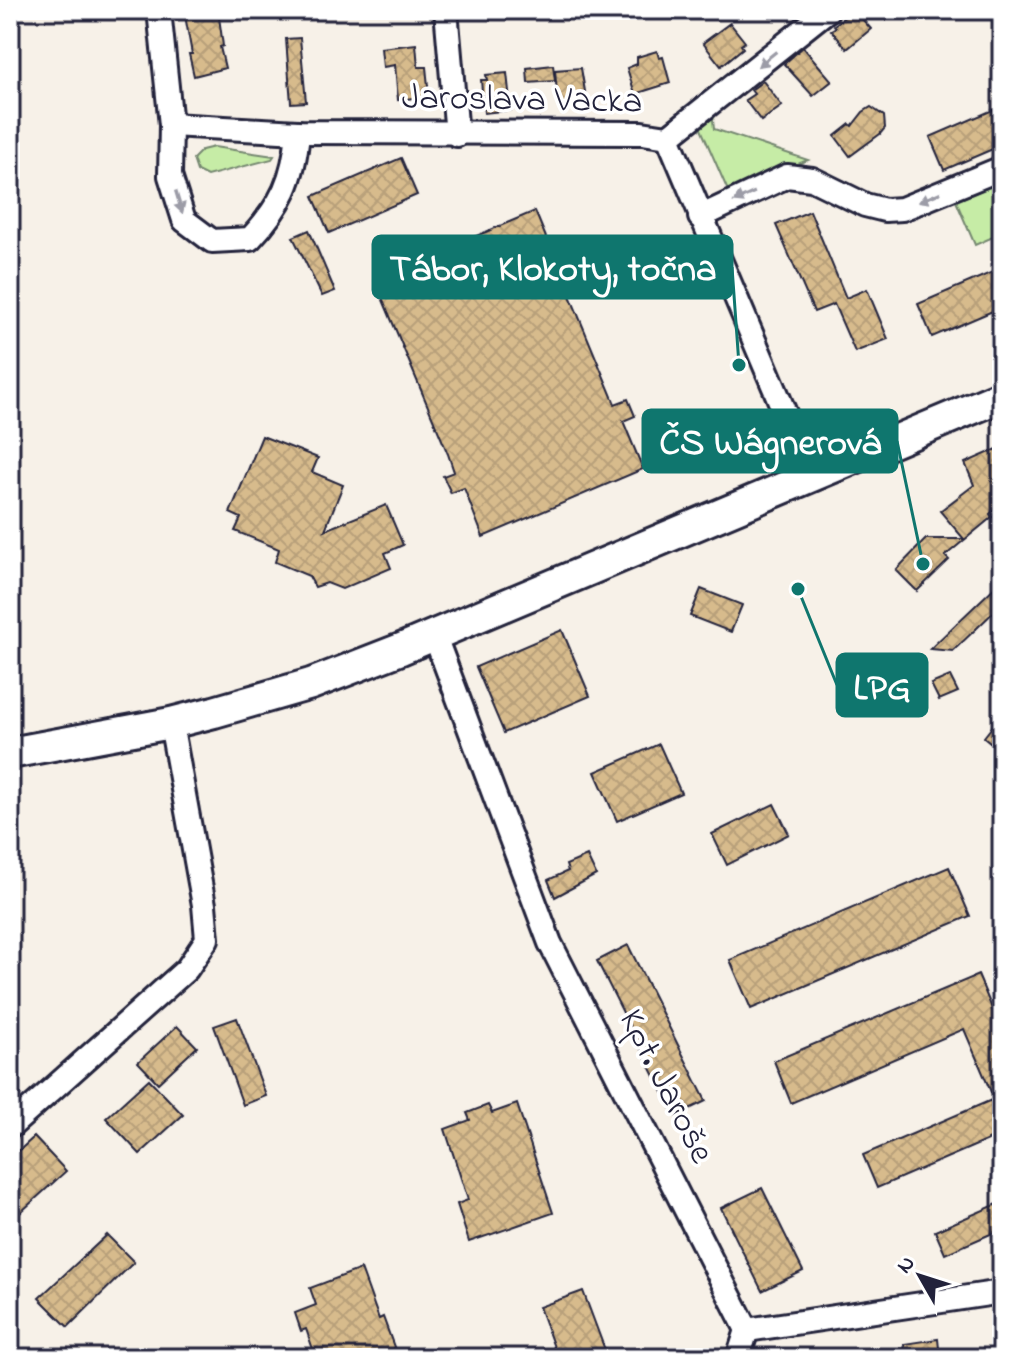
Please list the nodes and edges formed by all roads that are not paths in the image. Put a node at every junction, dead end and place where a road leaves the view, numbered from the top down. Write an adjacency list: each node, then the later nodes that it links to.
1 (159, 10): 4 (street)
2 (446, 10): 6 (street)
3 (828, 10): 7 (street, Jaroslava Vacka, one-way to 7)
4 (171, 125): 5 (street, Jaroslava Vacka); 5 (street, one-way to 5)
5 (298, 132): 6 (street, Jaroslava Vacka)
6 (457, 135): 7 (street, Jaroslava Vacka)
7 (668, 137): 9 (street)
8 (1002, 168): 9 (street, one-way to 9)
9 (700, 217): 11 (street)
10 (1002, 396): 11 (street)
11 (815, 475): 12 (street)
12 (434, 634): 13 (street); 17 (street, Kpt. Jaroše)
13 (171, 723): 14 (street); 15 (street)
14 (10, 753)
15 (10, 1127)
16 (1002, 1292): 17 (street)
17 (747, 1330): 18 (street)
18 (738, 1358)

